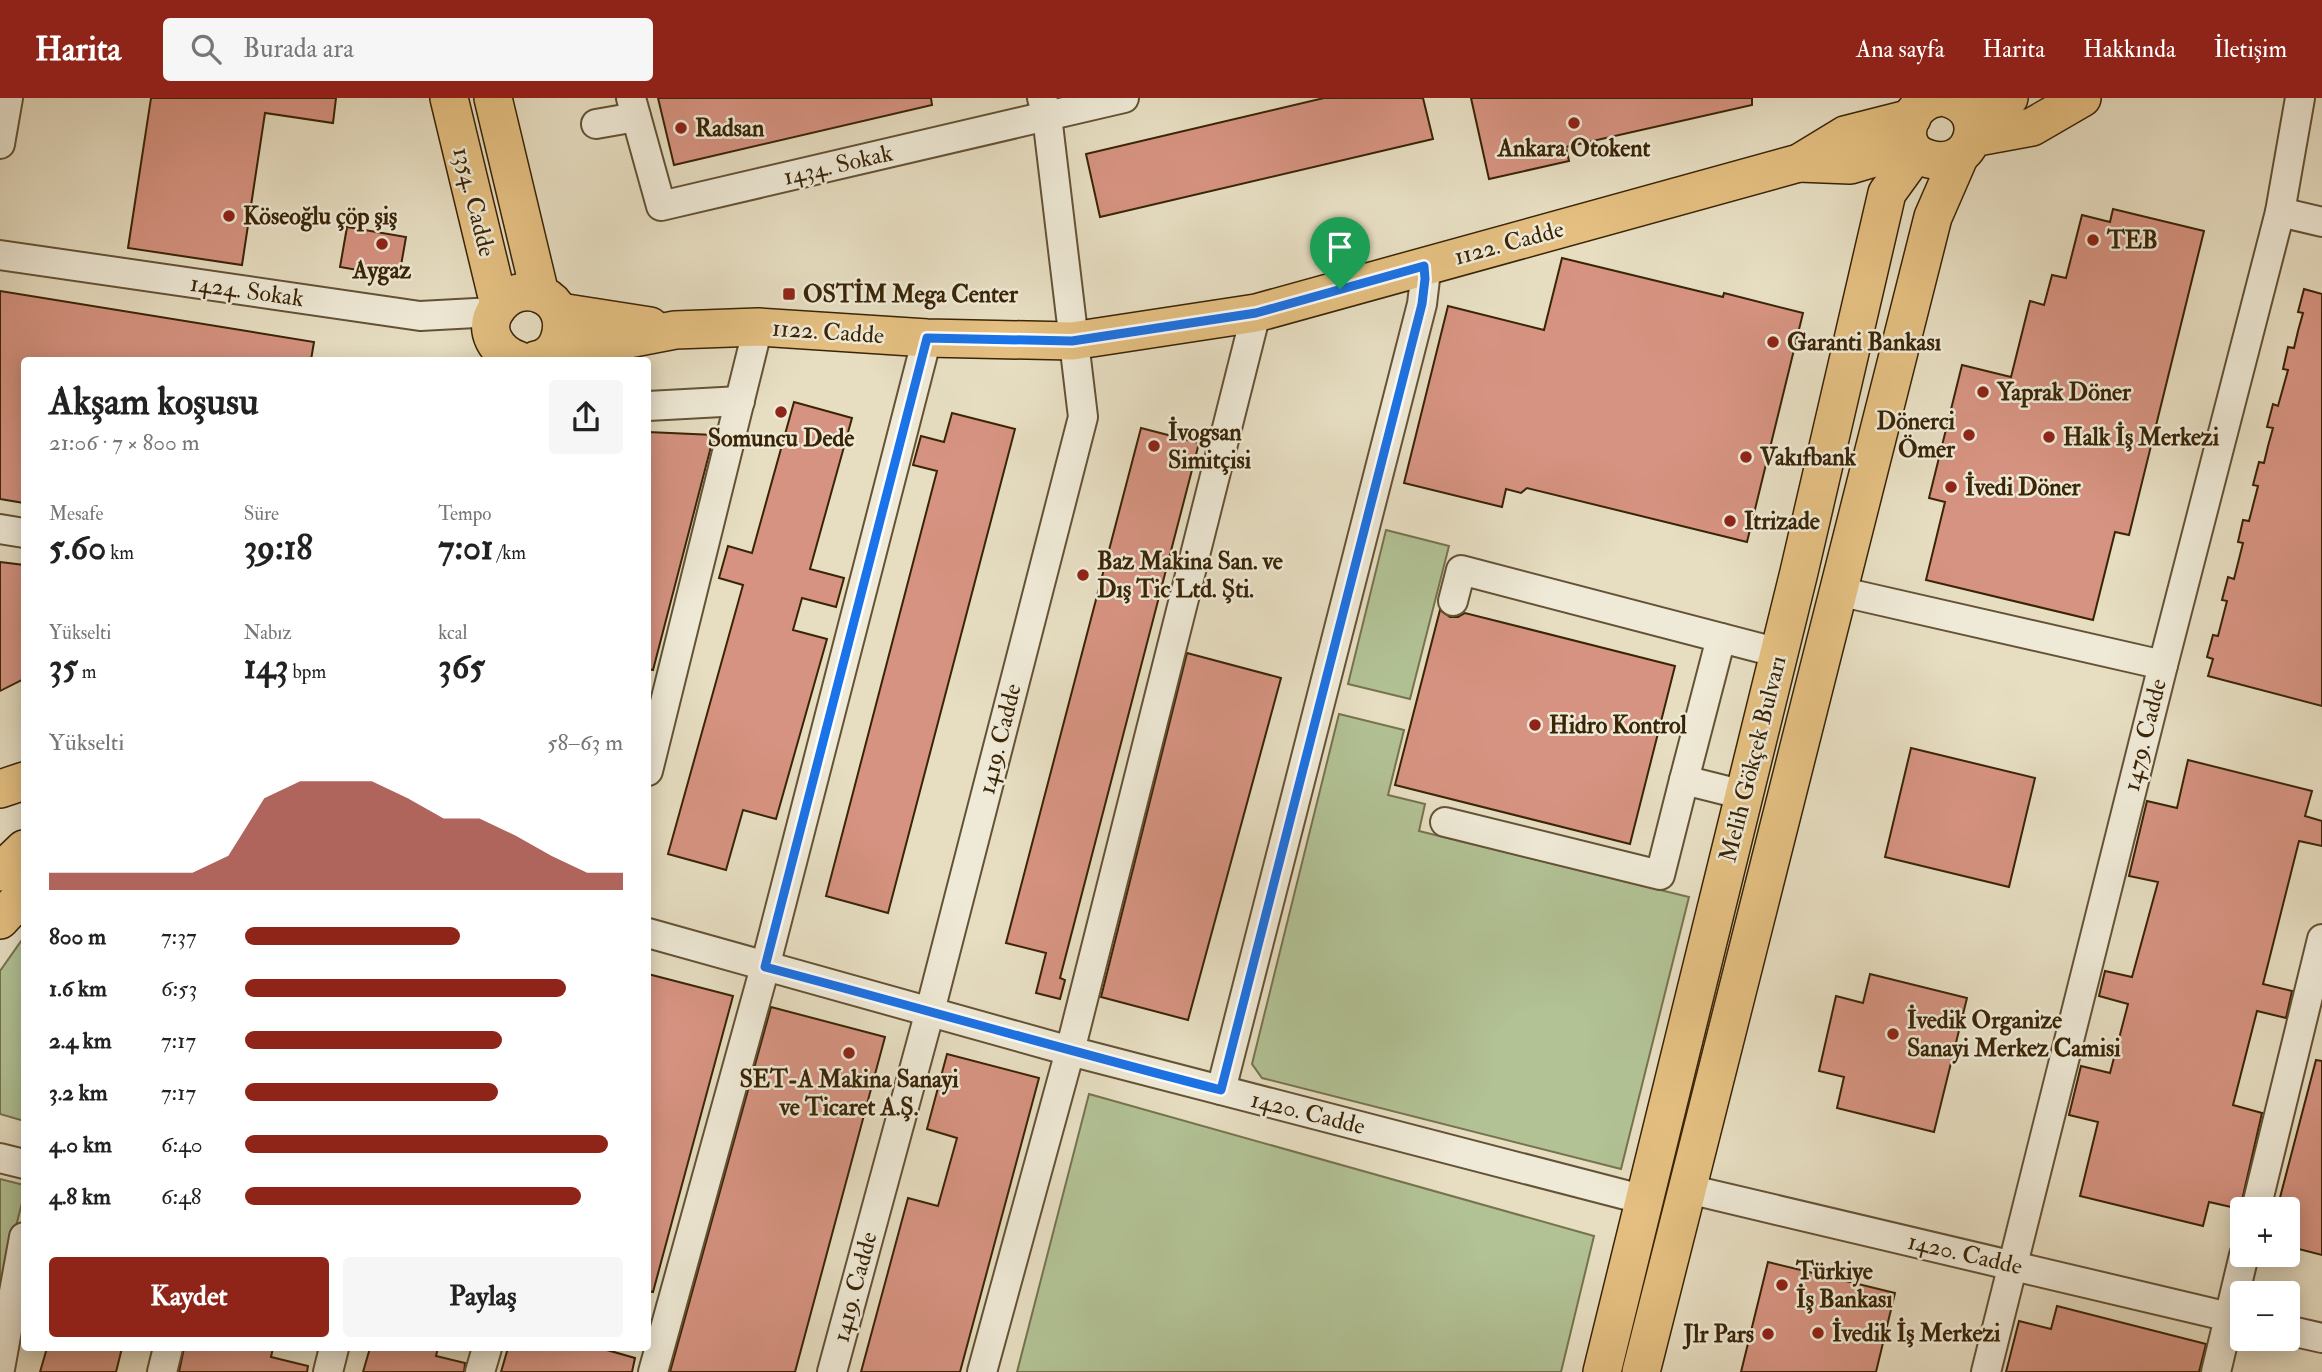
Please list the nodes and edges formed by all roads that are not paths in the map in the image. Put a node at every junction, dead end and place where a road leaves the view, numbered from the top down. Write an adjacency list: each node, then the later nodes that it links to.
1 (8, 98): 12 (street)
2 (449, 98): 22 (main road, 1354. Cadde)
3 (493, 98): 17 (main road, 1354. Cadde)
4 (1124, 98): 9 (street, 1434. Sokak)
5 (2009, 98): 10 (main road, 1122. Cadde)
6 (2082, 98): 10 (main road, 1122. Cadde)
7 (2300, 98): 13 (street, 1479. Cadde)
8 (634, 107): 9 (street, 1434. Sokak); 11 (street)
9 (1044, 107): 23 (street, 1419. Cadde)
10 (1939, 118): 16 (main road, 1122. Cadde); 28 (main road, Melih Gökçek Bulvarı); 31 (main road, Melih Gökçek Bulvarı)
11 (596, 124)
12 (0, 144)
13 (2280, 212): 14 (street); 32 (street, 1479. Cadde)
14 (2322, 222)
15 (0, 255): 22 (street, 1424. Sokak)
16 (1424, 266): 18 (main road, 1122. Cadde); 50 (street)
17 (550, 303): 20 (main road); 22 (main road); 22 (main road, 1354. Cadde)
18 (1256, 313): 23 (main road, 1122. Cadde); 49 (street)
19 (758, 327): 20 (main road, 1122. Cadde); 21 (main road, 1122. Cadde); 24 (street)
20 (675, 330): 22 (main road)
21 (927, 338): 23 (main road, 1122. Cadde); 47 (street)
22 (506, 340)
23 (1072, 341): 48 (street, 1419. Cadde)
24 (740, 401): 25 (street); 33 (street)
25 (651, 406)
26 (0, 530): 27 (street)
27 (21, 533)
28 (1838, 591): 32 (street); 53 (main road, Melih Gökçek Bulvarı)
29 (1453, 601): 30 (street)
30 (1721, 638): 31 (street); 34 (street)
31 (1779, 653): 37 (main road, Melih Gökçek Bulvarı)
32 (2163, 665): 57 (street, 1479. Cadde)
33 (651, 759)
34 (1684, 780): 37 (street); 38 (street)
35 (21, 782): 36 (main road)
36 (0, 789)
37 (1744, 795): 55 (main road, Melih Gökçek Bulvarı)
38 (1445, 822)
39 (21, 835): 40 (main road)
40 (0, 841)
41 (21, 852): 42 (main road)
42 (0, 872)
43 (21, 897): 44 (main road)
44 (0, 920)
45 (651, 934): 47 (street, 1420. Cadde)
46 (2322, 939): 54 (street)
47 (765, 967): 48 (street, 1420. Cadde); 69 (street)
48 (930, 1011): 49 (street, 1420. Cadde); 70 (street, 1419. Cadde)
49 (1070, 1051): 50 (street, 1420. Cadde); 71 (street)
50 (1221, 1090): 55 (street, 1420. Cadde)
51 (0, 1158): 52 (street)
52 (21, 1163)
53 (1688, 1189): 57 (street, 1420. Cadde); 73 (main road, Melih Gökçek Bulvarı)
54 (2259, 1197)
55 (1645, 1200): 72 (main road, Melih Gökçek Bulvarı)
56 (21, 1254): 65 (street)
57 (2012, 1266): 58 (street, 1420. Cadde); 74 (street, 1479. Cadde)
58 (2230, 1317)
59 (2230, 1332): 75 (street)
60 (2300, 1333): 61 (street)
61 (2322, 1338)
62 (167, 1351): 66 (street)
63 (333, 1351): 67 (street)
64 (486, 1351): 68 (street)
65 (0, 1369)
66 (162, 1372)
67 (328, 1372)
68 (480, 1372)
69 (653, 1372)
70 (832, 1372)
71 (982, 1372)
72 (1602, 1372)
73 (1642, 1372)
74 (1986, 1372)
75 (2216, 1372)

